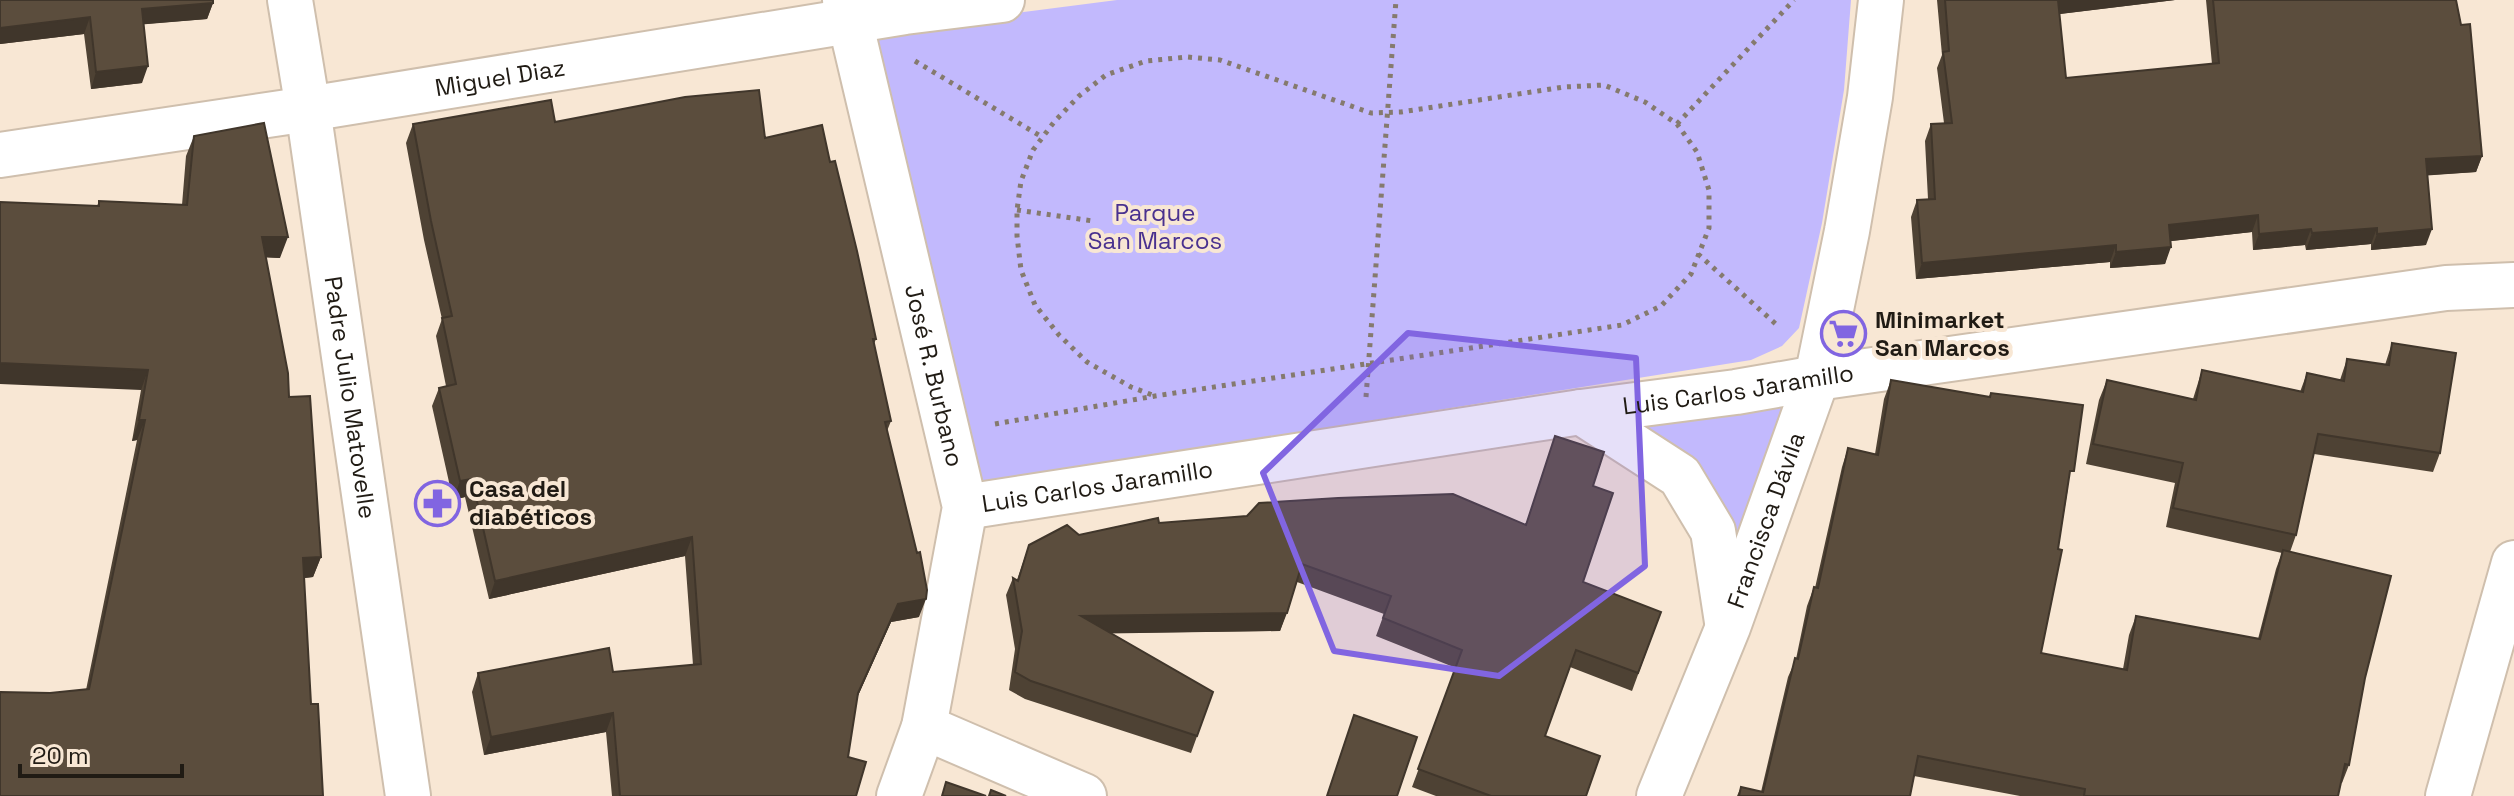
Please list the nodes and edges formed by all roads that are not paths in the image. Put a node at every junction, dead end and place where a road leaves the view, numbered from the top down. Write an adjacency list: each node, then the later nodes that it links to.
1 (290, 0): 5 (street, Padre Julio Matovelle)
2 (1002, 0): 4 (street, Miguel Diaz)
3 (1881, 0): 8 (street, Francisca Dávila)
4 (847, 11): 5 (street, Miguel Diaz); 10 (street, José R. Burbano)
5 (308, 109): 6 (street, Miguel Diaz); 14 (street, Padre Julio Matovelle)
6 (0, 155)
7 (2514, 285): 8 (street, Luis Carlos Jaramillo)
8 (1818, 371): 9 (street, Luis Carlos Jaramillo); 12 (street, Francisca Dávila)
9 (1581, 412): 10 (street, Luis Carlos Jaramillo); 12 (street)
10 (965, 507): 13 (street, José R. Burbano)
11 (2514, 563): 18 (street)
12 (1728, 627): 17 (street, Francisca Dávila)
13 (924, 727): 15 (street, José R. Burbano); 16 (street)
14 (408, 796)
15 (899, 796)
16 (1084, 796)
17 (1659, 796)
18 (2448, 796)

